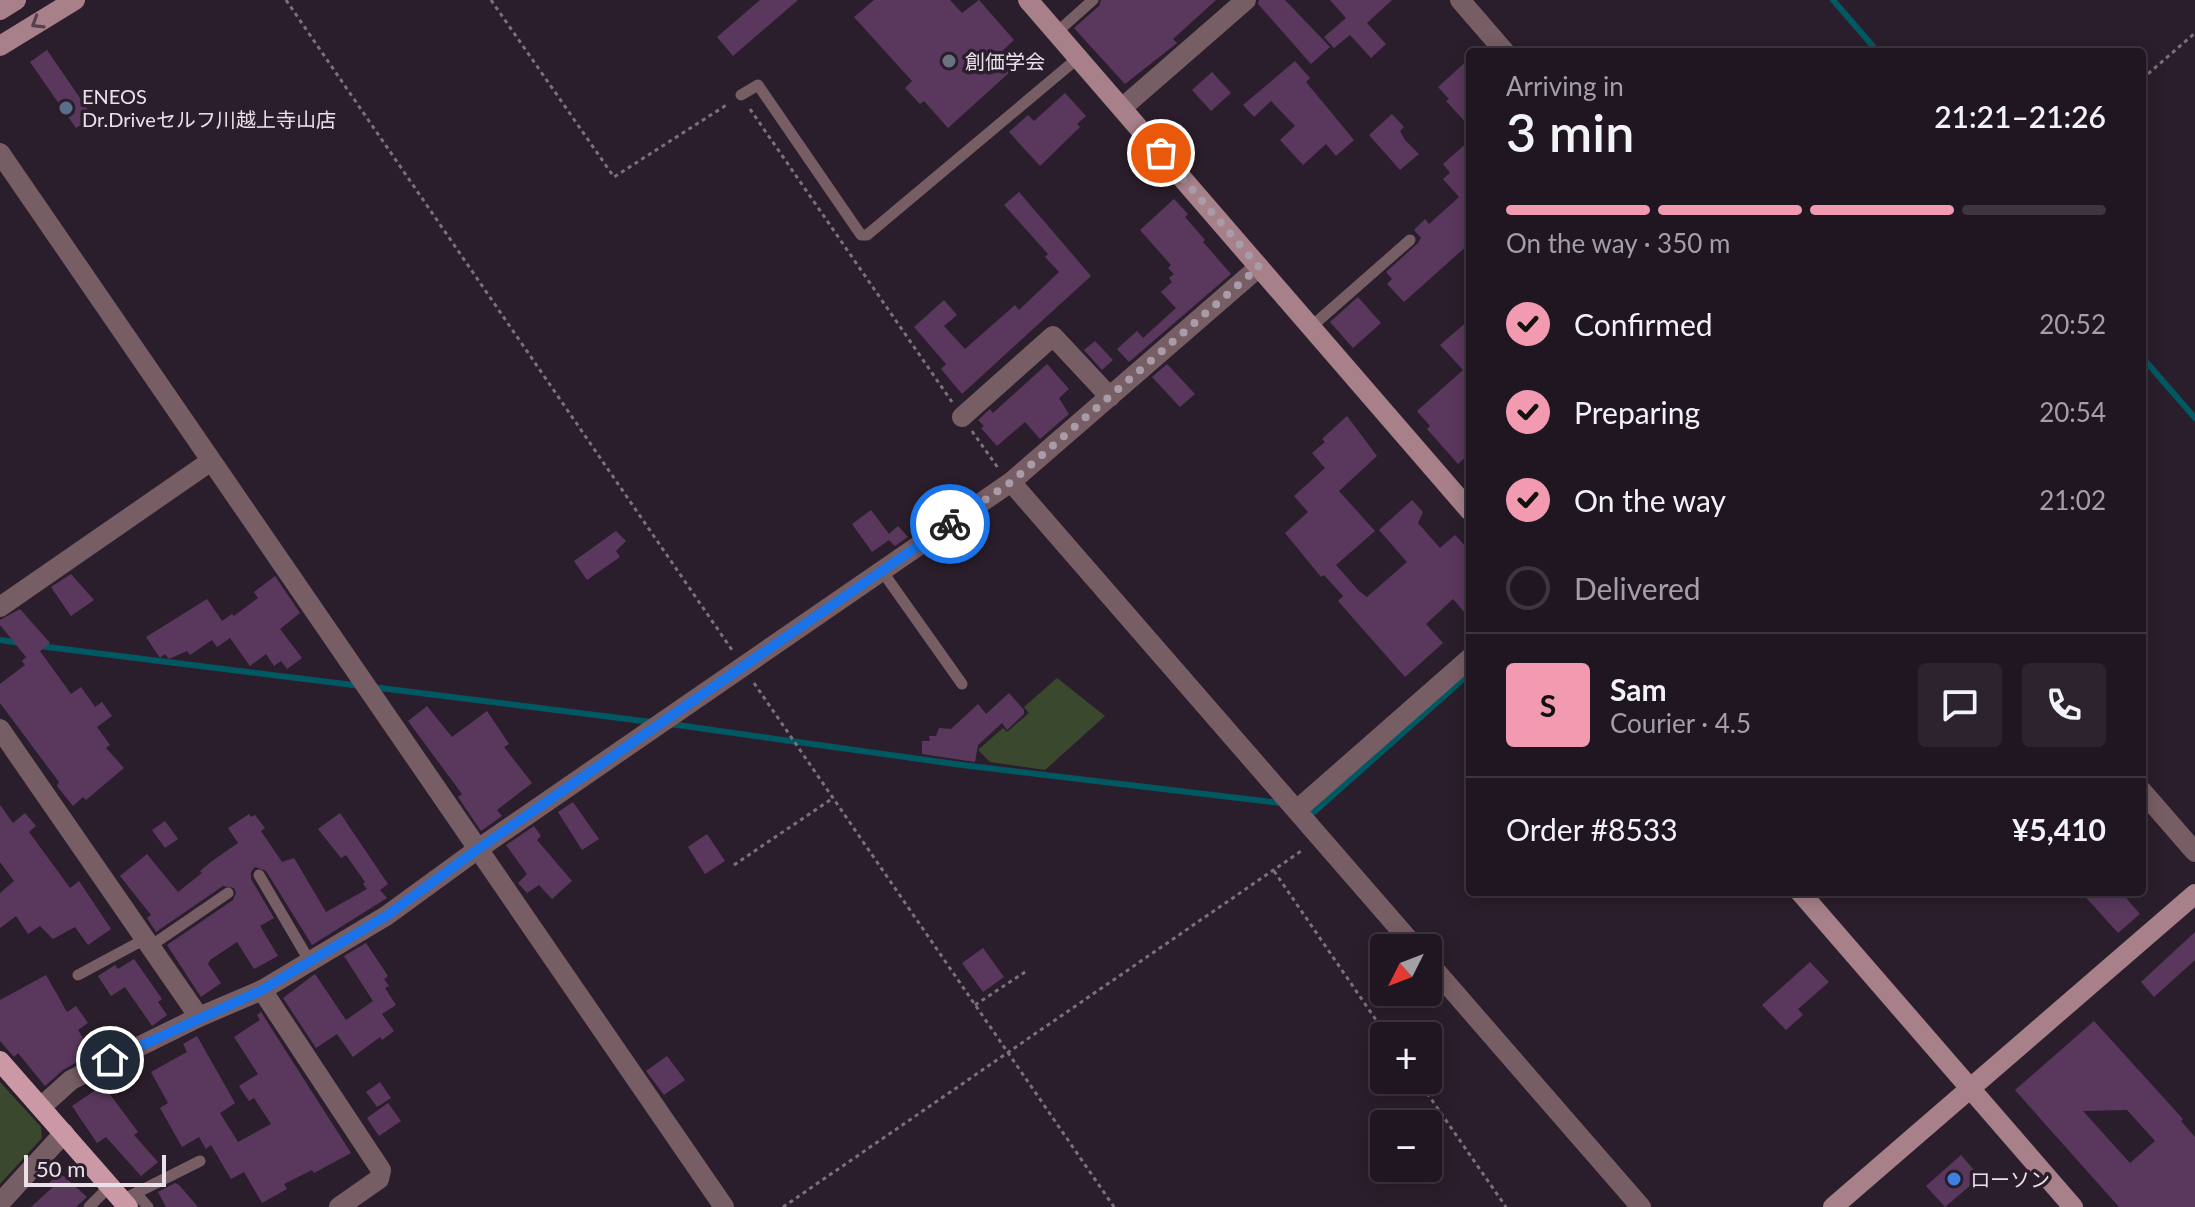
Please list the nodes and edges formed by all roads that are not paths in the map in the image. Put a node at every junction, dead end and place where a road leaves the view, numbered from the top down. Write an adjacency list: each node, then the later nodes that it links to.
1 (16, 0): 7 (street)
2 (75, 0): 9 (street, one-way to 9)
3 (1028, 0): 8 (street)
4 (1093, 0): 8 (lane)
5 (1246, 0): 13 (street)
6 (1460, 0): 10 (street)
7 (0, 10)
8 (1056, 33): 11 (street)
9 (0, 46)
10 (1502, 48)
11 (1078, 58): 12 (lane); 13 (street)
12 (741, 95)
13 (1122, 108): 16 (street)
14 (0, 153): 20 (street)
15 (1410, 240): 17 (lane)
16 (1259, 267): 17 (street); 18 (street)
17 (1311, 327): 22 (street)
18 (1110, 397): 19 (street); 21 (street)
19 (962, 417)
20 (211, 461): 24 (street); 30 (street)
21 (1011, 482): 23 (street); 29 (street)
22 (1466, 506)
23 (882, 571): 26 (lane); 30 (street)
24 (0, 607)
25 (1466, 662): 29 (street)
26 (962, 684)
27 (0, 729): 37 (street)
28 (2146, 796): 31 (street)
29 (1298, 809): 36 (street)
30 (478, 849): 38 (street); 54 (street)
31 (2195, 852)
32 (259, 875): 38 (lane)
33 (228, 893): 37 (lane)
34 (2195, 894): 44 (street)
35 (1803, 896): 44 (street)
36 (1404, 934)
37 (149, 942): 39 (lane); 42 (street)
38 (310, 962): 41 (street)
39 (78, 975)
40 (1442, 979): 50 (street)
41 (262, 990): 42 (street); 53 (street)
42 (199, 1017): 45 (street)
43 (0, 1061): 45 (main road)
44 (1970, 1089): 55 (street); 56 (street)
45 (41, 1107): 46 (main road)
46 (64, 1133): 48 (main road); 49 (street)
47 (200, 1161): 48 (lane)
48 (123, 1199): 51 (lane); 52 (lane)
49 (0, 1203)
50 (1630, 1203)
51 (89, 1207)
52 (148, 1207)
53 (339, 1207)
54 (724, 1207)
55 (1833, 1207)
56 (2073, 1207)

